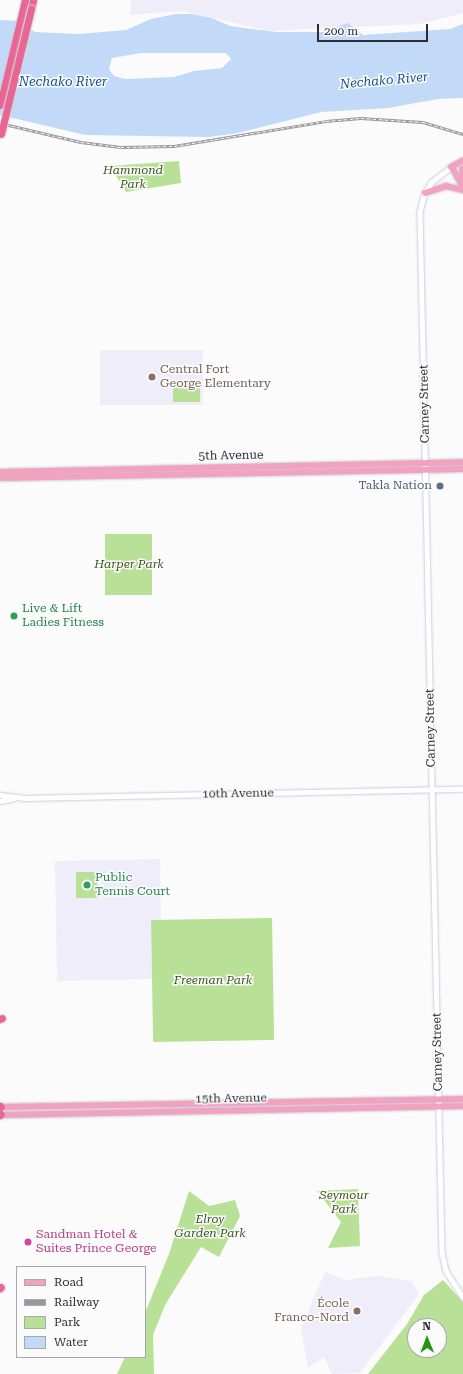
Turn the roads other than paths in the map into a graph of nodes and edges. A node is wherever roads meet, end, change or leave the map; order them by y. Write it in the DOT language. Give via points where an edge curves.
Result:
graph roads {
  1 [pos="25,0"];
  2 [pos="33,0"];
  3 [pos="27,8"];
  4 [pos="0,105"];
  5 [pos="0,136"];
  6 [pos="463,161"];
  7 [pos="452,167"];
  8 [pos="463,169"];
  9 [pos="463,180"];
  10 [pos="463,186"];
  11 [pos="463,190"];
  12 [pos="424,193"];
  13 [pos="463,462"];
  14 [pos="426,463"];
  15 [pos="463,469"];
  16 [pos="426,470"];
  17 [pos="0,472"];
  18 [pos="0,478"];
  19 [pos="463,789"];
  20 [pos="432,790"];
  21 [pos="0,795"];
  22 [pos="14,798"];
  23 [pos="0,801"];
  24 [pos="439,1099"];
  25 [pos="463,1099"];
  26 [pos="0,1106"];
  27 [pos="439,1106"];
  28 [pos="463,1106"];
  29 [pos="0,1115"];
  30 [pos="463,1297"];
  1 -- 3 [label="highway"];
  2 -- 3 [label="highway"];
  3 -- 4 [label="highway"];
  3 -- 5 [label="highway, bridge"];
  6 -- 7 [label="main road"];
  7 -- 10 [label="main road"];
  7 -- 12 [label="street, Carney Street" via="432,182"];
  8 -- 9 [label="main road"];
  11 -- 12 [label="main road" via="446,186"];
  12 -- 14 [label="street, Carney Street" via="420,212"];
  13 -- 14 [label="main road, 5th Avenue"];
  14 -- 16 [label="street, Carney Street"];
  14 -- 17 [label="main road, 5th Avenue"];
  15 -- 16 [label="main road, 5th Avenue"];
  16 -- 18 [label="main road, 5th Avenue"];
  16 -- 20 [label="street, Carney Street"];
  19 -- 20 [label="street, 10th Avenue"];
  20 -- 22 [label="street, 10th Avenue"];
  20 -- 24 [label="street, Carney Street"];
  21 -- 22 [label="street, 10th Avenue"];
  22 -- 23 [label="street, 10th Avenue"];
  24 -- 25 [label="main road, 15th Avenue"];
  24 -- 26 [label="main road, 15th Avenue"];
  24 -- 27 [label="street, Carney Street"];
  27 -- 28 [label="main road, 15th Avenue"];
  27 -- 29 [label="main road, 15th Avenue"];
  27 -- 30 [label="street, Carney Street" via="442,1253 446,1270"];
}
